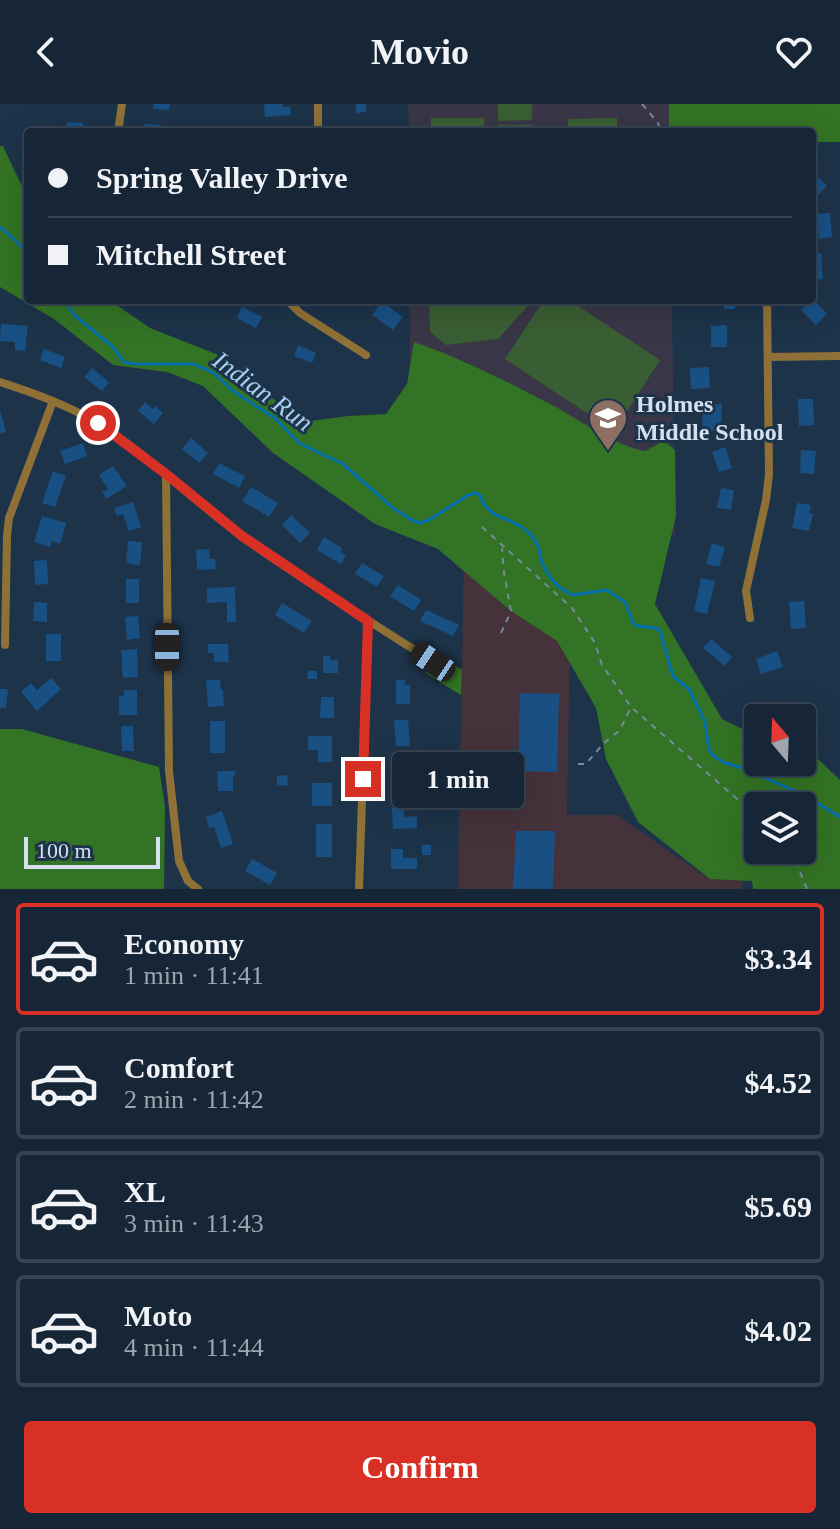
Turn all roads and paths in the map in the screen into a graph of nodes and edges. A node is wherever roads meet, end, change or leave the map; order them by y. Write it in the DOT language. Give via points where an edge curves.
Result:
graph roads {
  1 [pos="122,104"];
  2 [pos="318,104"];
  3 [pos="642,104"];
  4 [pos="119,128"];
  5 [pos="318,128"];
  6 [pos="660,128"];
  7 [pos="291,304"];
  8 [pos="767,304"];
  9 [pos="366,355"];
  10 [pos="840,356"];
  11 [pos="768,357"];
  12 [pos="0,382"];
  13 [pos="53,401"];
  14 [pos="166,474"];
  15 [pos="482,527"];
  16 [pos="502,546"];
  17 [pos="750,618"];
  18 [pos="368,621"];
  19 [pos="501,633"];
  20 [pos="5,645"];
  21 [pos="433,662"];
  22 [pos="631,707"];
  23 [pos="578,764"];
  24 [pos="744,805"];
  25 [pos="797,864"];
  26 [pos="198,889"];
  27 [pos="359,889"];
  28 [pos="807,889"];
  1 -- 4 [label="street"];
  2 -- 5 [label="street"];
  3 -- 6 [label="path"];
  7 -- 9 [label="street"];
  8 -- 11 [label="street"];
  10 -- 11 [label="street"];
  11 -- 17 [label="street" via="769,474 746,591"];
  12 -- 13 [label="street"];
  13 -- 14 [label="street" via="98,423"];
  13 -- 20 [label="street" via="9,518"];
  14 -- 18 [label="street" via="242,536"];
  14 -- 26 [label="street" via="169,771 179,861"];
  15 -- 16 [label="path"];
  16 -- 19 [label="path" via="511,611"];
  16 -- 22 [label="path" via="572,608"];
  18 -- 21 [label="street"];
  18 -- 27 [label="street"];
  22 -- 23 [label="path" via="620,730 586,764"];
  22 -- 24 [label="path"];
  25 -- 28 [label="path"];
}
